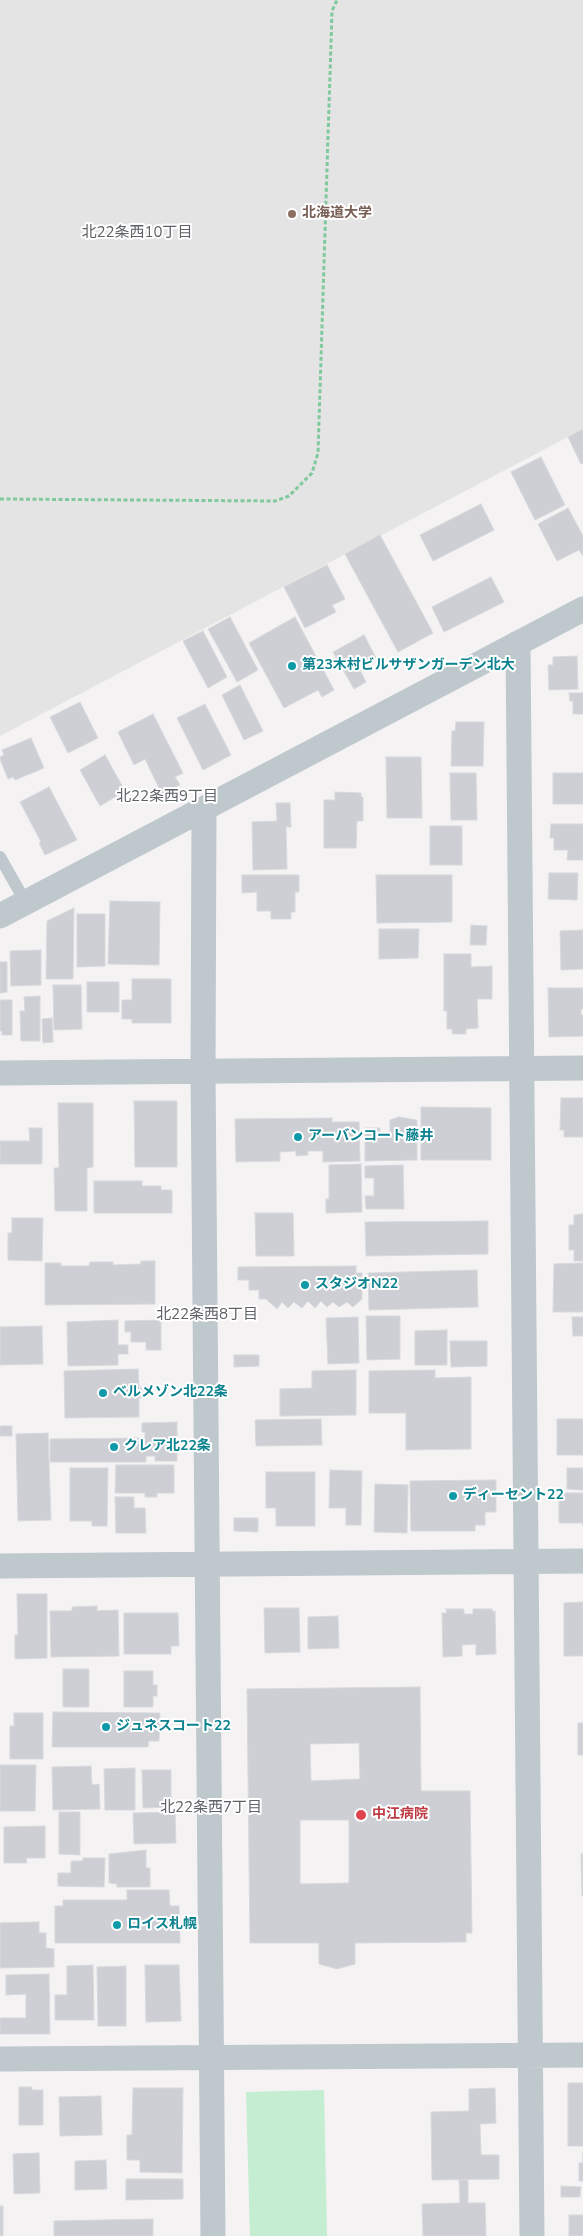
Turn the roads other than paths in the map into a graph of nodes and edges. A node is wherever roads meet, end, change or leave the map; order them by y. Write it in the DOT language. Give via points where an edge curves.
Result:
graph roads {
  1 [pos="583,609"];
  2 [pos="518,643"];
  3 [pos="204,810"];
  4 [pos="0,857"];
  5 [pos="26,903"];
  6 [pos="0,916"];
  7 [pos="521,1068"];
  8 [pos="583,1068"];
  9 [pos="203,1071"];
  10 [pos="0,1073"];
  11 [pos="583,1560"];
  12 [pos="526,1561"];
  13 [pos="207,1564"];
  14 [pos="0,1566"];
  15 [pos="583,2054"];
  16 [pos="531,2055"];
  17 [pos="212,2057"];
  18 [pos="0,2059"];
  19 [pos="213,2236"];
  20 [pos="532,2236"];
  1 -- 2 [label="street"];
  2 -- 3 [label="street"];
  2 -- 7 [label="street"];
  3 -- 5 [label="street"];
  3 -- 9 [label="street"];
  4 -- 5 [label="lane"];
  5 -- 6 [label="street"];
  7 -- 8 [label="street"];
  7 -- 9 [label="street"];
  7 -- 12 [label="street"];
  9 -- 10 [label="street"];
  9 -- 13 [label="street"];
  11 -- 12 [label="street"];
  12 -- 13 [label="street"];
  12 -- 16 [label="street"];
  13 -- 14 [label="street"];
  13 -- 17 [label="street"];
  15 -- 16 [label="street"];
  16 -- 17 [label="street"];
  16 -- 20 [label="street"];
  17 -- 18 [label="street"];
  17 -- 19 [label="street"];
}
